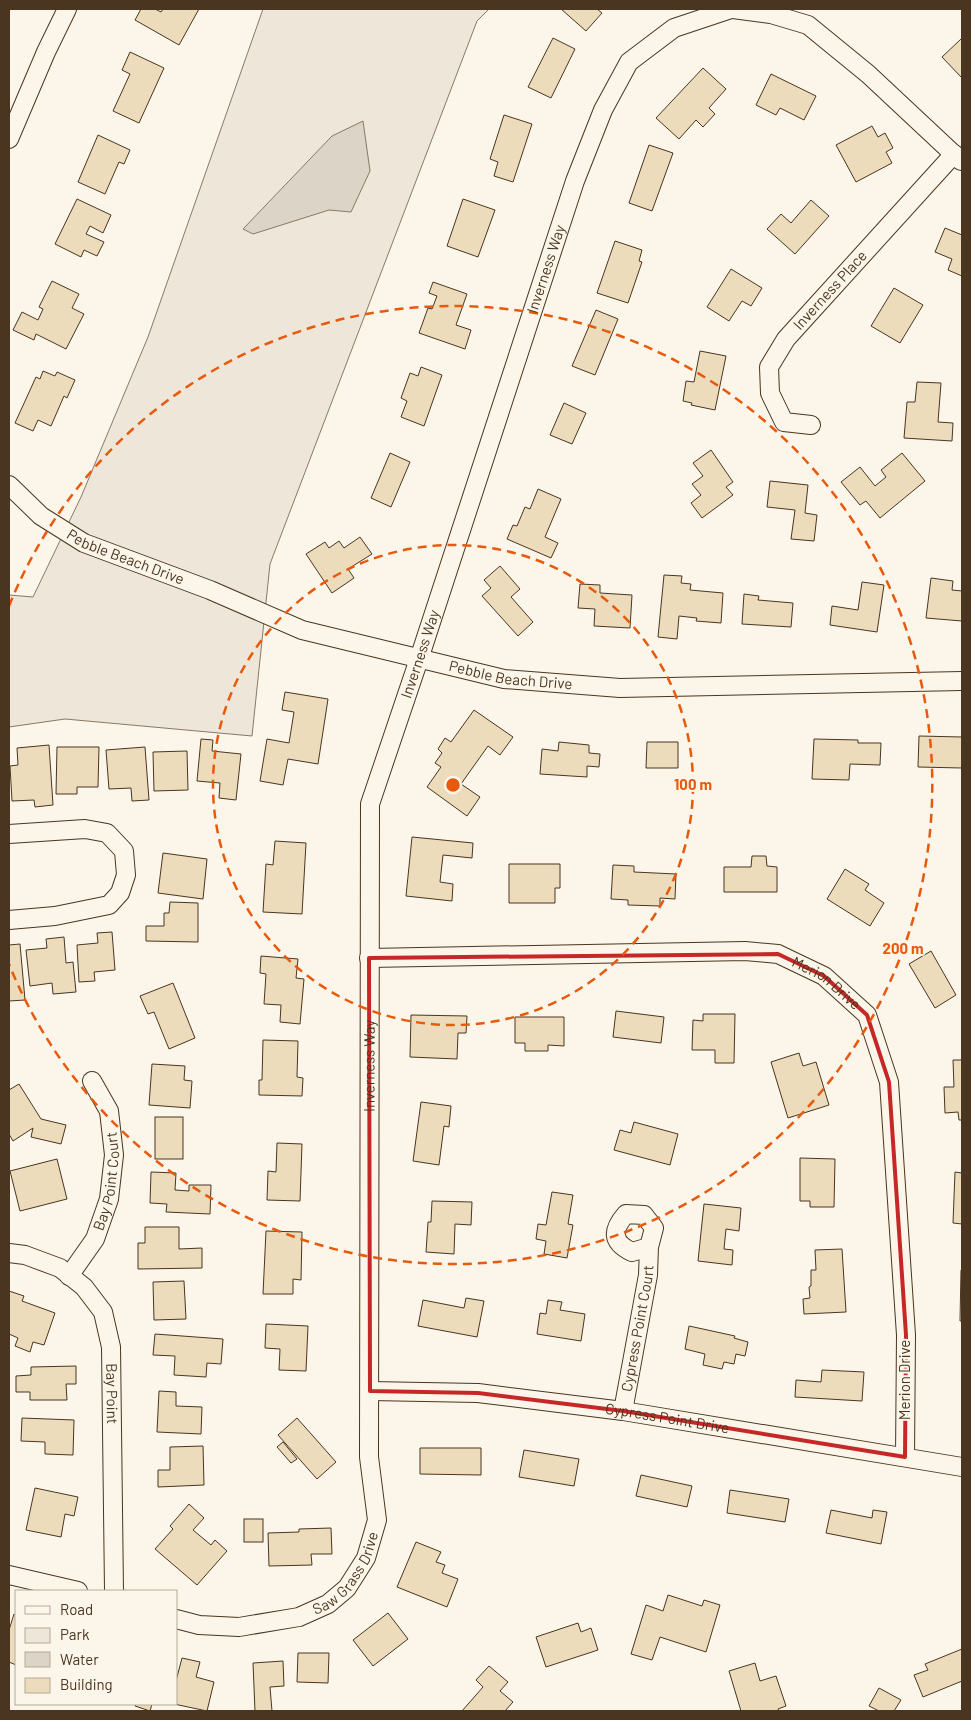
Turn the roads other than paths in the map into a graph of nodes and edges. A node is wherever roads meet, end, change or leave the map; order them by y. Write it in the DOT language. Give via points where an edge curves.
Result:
graph roads {
  1 [pos="67,9"];
  2 [pos="732,9"];
  3 [pos="9,139"];
  4 [pos="958,158"];
  5 [pos="811,425"];
  6 [pos="9,485"];
  7 [pos="419,659"];
  8 [pos="962,681"];
  9 [pos="9,834"];
  10 [pos="9,920"];
  11 [pos="369,958"];
  12 [pos="92,1081"];
  13 [pos="649,1247"];
  14 [pos="9,1253"];
  15 [pos="69,1276"];
  16 [pos="370,1391"];
  17 [pos="623,1410"];
  18 [pos="905,1457"];
  19 [pos="962,1466"];
  20 [pos="9,1575"];
  21 [pos="74,1590"];
  22 [pos="114,1590"];
  23 [pos="178,1620"];
  1 -- 3 [label="street"];
  2 -- 4 [label="street, Inverness Way" via="771,14 808,25 868,74"];
  2 -- 7 [label="street, Inverness Way" via="674,28 629,62 603,110 575,181"];
  4 -- 5 [label="street, Inverness Place" via="786,339 769,367 770,393 784,422"];
  6 -- 7 [label="street, Pebble Beach Drive" via="41,516 84,543 210,590 302,630"];
  7 -- 8 [label="street, Pebble Beach Drive" via="504,679 620,688"];
  7 -- 11 [label="street, Inverness Way" via="370,804"];
  9 -- 10 [label="street" via="86,829 107,833 124,851 126,875 120,893 109,905 55,916"];
  11 -- 16 [label="street, Inverness Way"];
  11 -- 18 [label="street, Merion Drive" via="745,951 778,954 824,976 867,1015 889,1082 906,1335"];
  12 -- 15 [label="street, Bay Point Court" via="109,1111 114,1155 109,1199 95,1239"];
  13 -- 17 [label="street, Cypress Point Court" via="648,1274"];
  14 -- 15 [label="street, Bay Point" via="25,1255 60,1268"];
  15 -- 22 [label="street, Bay Point" via="84,1287 103,1312 111,1348"];
  16 -- 17 [label="street, Cypress Point Drive" via="478,1393"];
  16 -- 23 [label="street, Saw Grass Drive" via="369,1457 377,1520 366,1558 347,1588 328,1604 299,1617 239,1627 199,1625"];
  17 -- 18 [label="street, Cypress Point Drive"];
  18 -- 19 [label="street, Cypress Point Drive"];
  20 -- 21 [label="street"];
}
